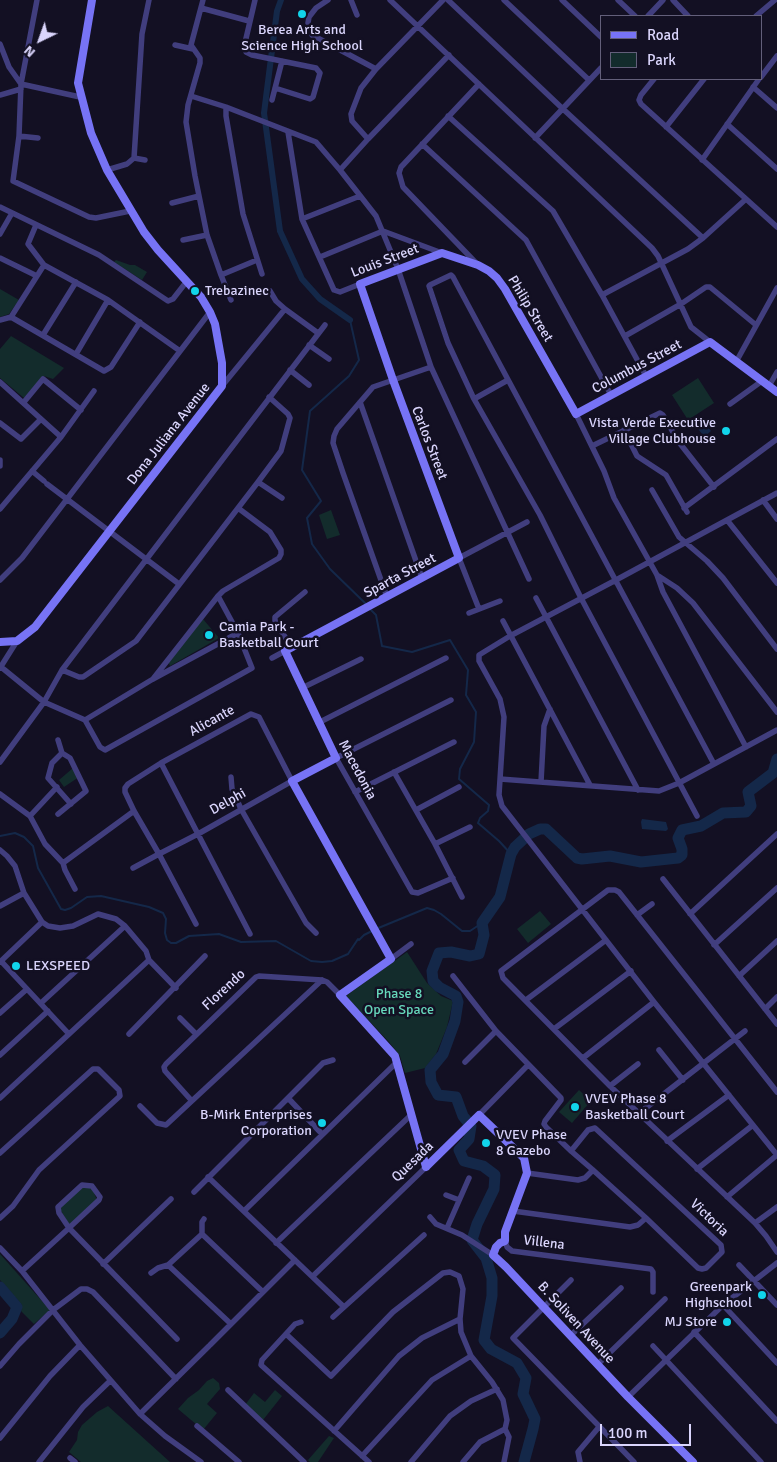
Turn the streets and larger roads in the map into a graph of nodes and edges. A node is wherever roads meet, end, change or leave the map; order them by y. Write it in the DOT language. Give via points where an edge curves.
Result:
graph roads {
  1 [pos="37,0"];
  2 [pos="92,0"];
  3 [pos="149,0"];
  4 [pos="203,0"];
  5 [pos="255,0"];
  6 [pos="328,0"];
  7 [pos="351,0"];
  8 [pos="390,0"];
  9 [pos="443,0"];
  10 [pos="448,0"];
  11 [pos="504,0"];
  12 [pos="562,0"];
  13 [pos="618,0"];
  14 [pos="663,0"];
  15 [pos="673,0"];
  16 [pos="775,0"];
  17 [pos="200,8"];
  18 [pos="357,15"];
  19 [pos="634,15"];
  20 [pos="649,15"];
  21 [pos="687,15"];
  22 [pos="757,15"];
  23 [pos="249,21"];
  24 [pos="419,26"];
  25 [pos="600,36"];
  26 [pos="0,44"];
  27 [pos="175,45"];
  28 [pos="193,49"];
  29 [pos="449,55"];
  30 [pos="777,56"];
  31 [pos="278,60"];
  32 [pos="376,69"];
  33 [pos="600,69"];
  34 [pos="762,75"];
  35 [pos="589,80"];
  36 [pos="653,80"];
  37 [pos="703,80"];
  38 [pos="758,80"];
  39 [pos="479,84"];
  40 [pos="21,86"];
  41 [pos="753,86"];
  42 [pos="275,88"];
  43 [pos="0,95"];
  44 [pos="191,96"];
  45 [pos="80,98"];
  46 [pos="272,100"];
  47 [pos="226,107"];
  48 [pos="777,108"];
  49 [pos="563,109"];
  50 [pos="448,116"];
  51 [pos="726,124"];
  52 [pos="666,127"];
  53 [pos="288,132"];
  54 [pos="19,136"];
  55 [pos="38,138"];
  56 [pos="535,138"];
  57 [pos="368,139"];
  58 [pos="422,144"];
  59 [pos="134,158"];
  60 [pos="145,160"];
  61 [pos="702,160"];
  62 [pos="777,169"];
  63 [pos="107,170"];
  64 [pos="340,170"];
  65 [pos="199,196"];
  66 [pos="360,196"];
  67 [pos="746,199"];
  68 [pos="172,203"];
  69 [pos="0,207"];
  70 [pos="130,211"];
  71 [pos="12,213"];
  72 [pos="302,219"];
  73 [pos="36,225"];
  74 [pos="777,227"];
  75 [pos="383,231"];
  76 [pos="0,234"];
  77 [pos="207,235"];
  78 [pos="703,238"];
  79 [pos="183,240"];
  80 [pos="442,253"];
  81 [pos="320,257"];
  82 [pos="0,258"];
  83 [pos="257,260"];
  84 [pos="661,263"];
  85 [pos="478,264"];
  86 [pos="44,265"];
  87 [pos="398,269"];
  88 [pos="262,274"];
  89 [pos="220,275"];
  90 [pos="37,276"];
  91 [pos="187,281"];
  92 [pos="76,282"];
  93 [pos="360,284"];
  94 [pos="777,288"];
  95 [pos="270,291"];
  96 [pos="602,295"];
  97 [pos="108,300"];
  98 [pos="231,300"];
  99 [pos="681,304"];
  100 [pos="285,309"];
  101 [pos="210,312"];
  102 [pos="11,316"];
  103 [pos="0,320"];
  104 [pos="140,322"];
  105 [pos="325,325"];
  106 [pos="756,325"];
  107 [pos="318,334"];
  108 [pos="43,335"];
  109 [pos="625,336"];
  110 [pos="710,342"];
  111 [pos="309,344"];
  112 [pos="180,351"];
  113 [pos="76,354"];
  114 [pos="329,359"];
  115 [pos="736,362"];
  116 [pos="431,367"];
  117 [pos="290,370"];
  118 [pos="777,372"];
  119 [pos="646,376"];
  120 [pos="393,380"];
  121 [pos="508,380"];
  122 [pos="762,381"];
  123 [pos="0,382"];
  124 [pos="309,385"];
  125 [pos="222,386"];
  126 [pos="769,386"];
  127 [pos="94,391"];
  128 [pos="777,392"];
  129 [pos="611,395"];
  130 [pos="269,397"];
  131 [pos="474,399"];
  132 [pos="24,402"];
  133 [pos="360,402"];
  134 [pos="730,404"];
  135 [pos="81,410"];
  136 [pos="576,414"];
  137 [pos="41,419"];
  138 [pos="0,422"];
  139 [pos="624,430"];
  140 [pos="61,437"];
  141 [pos="777,439"];
  142 [pos="592,446"];
  143 [pos="0,460"];
  144 [pos="0,466"];
  145 [pos="32,471"];
  146 [pos="258,482"];
  147 [pos="714,487"];
  148 [pos="652,490"];
  149 [pos="777,492"];
  150 [pos="282,498"];
  151 [pos="66,499"];
  152 [pos="763,500"];
  153 [pos="238,508"];
  154 [pos="0,509"];
  155 [pos="777,519"];
  156 [pos="727,520"];
  157 [pos="527,522"];
  158 [pos="109,531"];
  159 [pos="506,533"];
  160 [pos="685,543"];
  161 [pos="460,558"];
  162 [pos="146,559"];
  163 [pos="649,562"];
  164 [pos="657,575"];
  165 [pos="422,578"];
  166 [pos="529,579"];
  167 [pos="0,580"];
  168 [pos="616,580"];
  169 [pos="777,583"];
  170 [pos="179,584"];
  171 [pos="306,592"];
  172 [pos="218,596"];
  173 [pos="387,597"];
  174 [pos="536,598"];
  175 [pos="581,598"];
  176 [pos="500,601"];
  177 [pos="479,609"];
  178 [pos="468,613"];
  179 [pos="546,616"];
  180 [pos="503,621"];
  181 [pos="238,633"];
  182 [pos="510,636"];
  183 [pos="18,641"];
  184 [pos="0,642"];
  185 [pos="289,649"];
  186 [pos="777,649"];
  187 [pos="272,658"];
  188 [pos="446,658"];
  189 [pos="361,659"];
  190 [pos="0,667"];
  191 [pos="62,670"];
  192 [pos="153,679"];
  193 [pos="302,688"];
  194 [pos="451,700"];
  195 [pos="44,702"];
  196 [pos="550,710"];
  197 [pos="777,712"];
  198 [pos="85,720"];
  199 [pos="318,723"];
  200 [pos="777,730"];
  201 [pos="58,740"];
  202 [pos="454,742"];
  203 [pos="746,747"];
  204 [pos="62,752"];
  205 [pos="336,758"];
  206 [pos="0,762"];
  207 [pos="161,763"];
  208 [pos="714,764"];
  209 [pos="394,772"];
  210 [pos="231,777"];
  211 [pos="500,779"];
  212 [pos="292,781"];
  213 [pos="540,782"];
  214 [pos="679,783"];
  215 [pos="590,785"];
  216 [pos="57,787"];
  217 [pos="459,787"];
  218 [pos="638,790"];
  219 [pos="355,792"];
  220 [pos="0,794"];
  221 [pos="71,804"];
  222 [pos="241,809"];
  223 [pos="416,810"];
  224 [pos="134,811"];
  225 [pos="58,814"];
  226 [pos="30,816"];
  227 [pos="698,816"];
  228 [pos="470,827"];
  229 [pos="198,834"];
  230 [pos="777,834"];
  231 [pos="435,844"];
  232 [pos="0,851"];
  233 [pos="159,854"];
  234 [pos="63,863"];
  235 [pos="133,868"];
  236 [pos="453,878"];
  237 [pos="663,880"];
  238 [pos="777,888"];
  239 [pos="75,889"];
  240 [pos="24,893"];
  241 [pos="462,897"];
  242 [pos="652,904"];
  243 [pos="0,906"];
  244 [pos="581,909"];
  245 [pos="690,914"];
  246 [pos="637,915"];
  247 [pos="42,922"];
  248 [pos="196,924"];
  249 [pos="125,926"];
  250 [pos="250,934"];
  251 [pos="316,934"];
  252 [pos="606,940"];
  253 [pos="777,941"];
  254 [pos="412,944"];
  255 [pos="714,945"];
  256 [pos="205,956"];
  257 [pos="391,959"];
  258 [pos="149,960"];
  259 [pos="1,962"];
  260 [pos="631,971"];
  261 [pos="452,976"];
  262 [pos="739,976"];
  263 [pos="322,980"];
  264 [pos="176,988"];
  265 [pos="27,989"];
  266 [pos="340,995"];
  267 [pos="777,997"];
  268 [pos="526,1000"];
  269 [pos="654,1002"];
  270 [pos="41,1003"];
  271 [pos="765,1009"];
  272 [pos="48,1011"];
  273 [pos="0,1013"];
  274 [pos="180,1018"];
  275 [pos="777,1024"];
  276 [pos="554,1028"];
  277 [pos="496,1031"];
  278 [pos="745,1031"];
  279 [pos="68,1033"];
  280 [pos="129,1034"];
  281 [pos="196,1034"];
  282 [pos="735,1039"];
  283 [pos="659,1050"];
  284 [pos="0,1055"];
  285 [pos="583,1058"];
  286 [pos="333,1060"];
  287 [pos="397,1062"];
  288 [pos="466,1062"];
  289 [pos="704,1063"];
  290 [pos="638,1064"];
  291 [pos="528,1065"];
  292 [pos="682,1080"];
  293 [pos="610,1086"];
  294 [pos="777,1092"];
  295 [pos="729,1095"];
  296 [pos="0,1098"];
  297 [pos="288,1098"];
  298 [pos="192,1100"];
  299 [pos="140,1106"];
  300 [pos="412,1114"];
  301 [pos="638,1114"];
  302 [pos="476,1117"];
  303 [pos="753,1125"];
  304 [pos="322,1134"];
  305 [pos="667,1141"];
  306 [pos="571,1150"];
  307 [pos="0,1154"];
  308 [pos="777,1155"];
  309 [pos="426,1167"];
  310 [pos="697,1169"];
  311 [pos="593,1170"];
  312 [pos="527,1173"];
  313 [pos="208,1178"];
  314 [pos="469,1178"];
  315 [pos="194,1192"];
  316 [pos="446,1195"];
  317 [pos="726,1197"];
  318 [pos="171,1199"];
  319 [pos="459,1200"];
  320 [pos="777,1207"];
  321 [pos="244,1211"];
  322 [pos="513,1211"];
  323 [pos="430,1217"];
  324 [pos="0,1218"];
  325 [pos="646,1218"];
  326 [pos="204,1219"];
  327 [pos="755,1223"];
  328 [pos="69,1228"];
  329 [pos="447,1228"];
  330 [pos="202,1234"];
  331 [pos="424,1235"];
  332 [pos="505,1241"];
  333 [pos="276,1243"];
  334 [pos="0,1248"];
  335 [pos="777,1252"];
  336 [pos="493,1255"];
  337 [pos="294,1260"];
  338 [pos="777,1263"];
  339 [pos="103,1264"];
  340 [pos="168,1265"];
  341 [pos="739,1265"];
  342 [pos="22,1271"];
  343 [pos="151,1273"];
  344 [pos="313,1276"];
  345 [pos="571,1280"];
  346 [pos="753,1281"];
  347 [pos="620,1288"];
  348 [pos="263,1292"];
  349 [pos="653,1292"];
  350 [pos="665,1299"];
  351 [pos="723,1305"];
  352 [pos="777,1305"];
  353 [pos="344,1307"];
  354 [pos="543,1308"];
  355 [pos="53,1310"];
  356 [pos="332,1317"];
  357 [pos="460,1319"];
  358 [pos="301,1322"];
  359 [pos="230,1324"];
  360 [pos="694,1332"];
  361 [pos="286,1334"];
  362 [pos="570,1336"];
  363 [pos="177,1339"];
  364 [pos="80,1345"];
  365 [pos="653,1346"];
  366 [pos="471,1356"];
  367 [pos="666,1360"];
  368 [pos="777,1363"];
  369 [pos="597,1365"];
  370 [pos="0,1366"];
  371 [pos="176,1379"];
  372 [pos="110,1381"];
  373 [pos="497,1389"];
  374 [pos="228,1390"];
  375 [pos="628,1397"];
  376 [pos="140,1414"];
  377 [pos="777,1421"];
  378 [pos="197,1426"];
  379 [pos="599,1427"];
  380 [pos="505,1429"];
  381 [pos="334,1431"];
  382 [pos="0,1438"];
  383 [pos="362,1456"];
  384 [pos="196,1461"];
  385 [pos="39,1462"];
  386 [pos="239,1462"];
  387 [pos="304,1462"];
  388 [pos="369,1462"];
  389 [pos="410,1462"];
  390 [pos="463,1462"];
  391 [pos="504,1462"];
  392 [pos="580,1462"];
  393 [pos="634,1462"];
  394 [pos="693,1462"];
  395 [pos="761,1462"];
  1 -- 40 [label="street"];
  2 -- 45 [label="street, Dona Juliana Avenue" via="78,72"];
  3 -- 59 [label="street" via="142,34"];
  4 -- 17 [label="street"];
  5 -- 23 [label="street"];
  6 -- 32 [label="street" via="309,17 312,34"];
  7 -- 18 [label="street"];
  8 -- 24 [label="street"];
  9 -- 24 [label="street"];
  10 -- 49 [label="street"];
  11 -- 35 [label="street"];
  12 -- 25 [label="street"];
  13 -- 19 [label="street"];
  14 -- 20 [label="street"];
  15 -- 21 [label="street"];
  16 -- 22 [label="street"];
  17 -- 23 [label="street"];
  17 -- 28 [label="street" via="191,45"];
  23 -- 31 [label="street" via="244,50"];
  24 -- 29 [label="street"];
  24 -- 32 [label="street"];
  26 -- 40 [label="street"];
  27 -- 28 [label="street"];
  28 -- 44 [label="street" via="200,63"];
  29 -- 39 [label="street"];
  29 -- 57 [label="street"];
  30 -- 34 [label="street"];
  31 -- 42 [label="street"];
  31 -- 42 [label="street" via="316,68 320,73 310,99"];
  32 -- 57 [label="street" via="361,88 351,114 352,120"];
  33 -- 35 [label="street"];
  35 -- 49 [label="street"];
  36 -- 52 [label="street" via="639,100"];
  37 -- 52 [label="street"];
  38 -- 41 [label="street"];
  39 -- 50 [label="street"];
  39 -- 56 [label="street"];
  40 -- 43 [label="street"];
  40 -- 45 [label="street"];
  40 -- 54 [label="street"];
  41 -- 48 [label="street"];
  41 -- 51 [label="street"];
  42 -- 46 [label="street"];
  44 -- 47 [label="street"];
  44 -- 65 [label="street" via="186,122"];
  45 -- 63 [label="street, Dona Juliana Avenue" via="97,151"];
  47 -- 53 [label="street"];
  47 -- 83 [label="street" via="242,214"];
  49 -- 56 [label="street"];
  49 -- 78 [label="street"];
  50 -- 58 [label="street"];
  50 -- 96 [label="street" via="553,210"];
  51 -- 61 [label="street"];
  51 -- 62 [label="street"];
  52 -- 61 [label="street"];
  53 -- 64 [label="street" via="316,142"];
  53 -- 72 [label="street"];
  54 -- 55 [label="street"];
  54 -- 70 [label="street" via="13,181 89,217"];
  56 -- 84 [label="street" via="652,248"];
  57 -- 64 [label="street"];
  58 -- 85 [label="street" via="402,167 400,183"];
  58 -- 129 [label="street" via="526,240"];
  59 -- 60 [label="street"];
  59 -- 63 [label="street" via="128,164"];
  61 -- 67 [label="street"];
  63 -- 70 [label="street, Dona Juliana Avenue"];
  64 -- 66 [label="street"];
  65 -- 68 [label="street"];
  65 -- 77 [label="street"];
  66 -- 72 [label="street"];
  66 -- 75 [label="street"];
  67 -- 74 [label="street"];
  67 -- 78 [label="street"];
  69 -- 71 [label="street"];
  70 -- 91 [label="street, Dona Juliana Avenue" via="158,250"];
  71 -- 73 [label="street"];
  71 -- 76 [label="street"];
  72 -- 81 [label="street"];
  73 -- 86 [label="street" via="28,244"];
  73 -- 91 [label="street" via="99,255 168,301"];
  75 -- 80 [label="street, Philip Street"];
  75 -- 81 [label="street"];
  75 -- 87 [label="street"];
  77 -- 79 [label="street"];
  77 -- 89 [label="street"];
  78 -- 84 [label="street"];
  80 -- 85 [label="street, Philip Street"];
  80 -- 87 [label="street, Louis Street"];
  81 -- 93 [label="street, Louis Street" via="334,290"];
  82 -- 90 [label="street"];
  83 -- 88 [label="street"];
  83 -- 89 [label="street"];
  84 -- 96 [label="street"];
  84 -- 99 [label="street"];
  85 -- 136 [label="street, Philip Street" via="497,278 505,289"];
  86 -- 90 [label="street"];
  86 -- 92 [label="street"];
  87 -- 93 [label="street, Louis Street"];
  87 -- 116 [label="street"];
  89 -- 98 [label="street"];
  90 -- 102 [label="street"];
  91 -- 101 [label="street, Dona Juliana Avenue"];
  92 -- 97 [label="street"];
  92 -- 108 [label="street"];
  93 -- 120 [label="street, Carlos Street"];
  94 -- 106 [label="street"];
  95 -- 100 [label="street"];
  96 -- 109 [label="street"];
  97 -- 104 [label="street"];
  97 -- 113 [label="street"];
  99 -- 106 [label="street" via="710,287"];
  99 -- 109 [label="street"];
  99 -- 110 [label="street" via="691,327"];
  100 -- 107 [label="street"];
  100 -- 125 [label="street"];
  101 -- 112 [label="street"];
  101 -- 125 [label="street, Dona Juliana Avenue" via="222,363"];
  102 -- 103 [label="street"];
  102 -- 108 [label="street"];
  104 -- 112 [label="street"];
  104 -- 113 [label="street" via="107,370 102,371"];
  105 -- 107 [label="street"];
  106 -- 115 [label="street"];
  107 -- 111 [label="street"];
  108 -- 113 [label="street"];
  109 -- 119 [label="street"];
  110 -- 115 [label="street"];
  110 -- 119 [label="street, Columbus Street"];
  111 -- 114 [label="street"];
  111 -- 117 [label="street"];
  112 -- 151 [label="street"];
  115 -- 122 [label="street"];
  116 -- 120 [label="street"];
  116 -- 159 [label="street"];
  117 -- 124 [label="street"];
  117 -- 130 [label="street"];
  118 -- 126 [label="street"];
  119 -- 129 [label="street, Columbus Street"];
  120 -- 133 [label="street" via="373,387"];
  120 -- 161 [label="street, Carlos Street"];
  121 -- 131 [label="street"];
  121 -- 131 [label="street" via="453,277 451,275 429,286 448,344"];
  121 -- 168 [label="street"];
  122 -- 126 [label="street"];
  122 -- 134 [label="street"];
  123 -- 132 [label="street"];
  125 -- 158 [label="street, Dona Juliana Avenue"];
  126 -- 128 [label="street"];
  127 -- 135 [label="street"];
  129 -- 136 [label="street, Columbus Street"];
  130 -- 146 [label="street" via="290,418 281,451"];
  130 -- 162 [label="street"];
  131 -- 175 [label="street" via="540,515"];
  132 -- 135 [label="street" via="43,379"];
  132 -- 137 [label="street"];
  133 -- 165 [label="street"];
  133 -- 173 [label="street" via="337,429 334,443"];
  135 -- 140 [label="street"];
  136 -- 142 [label="street, Philip Street"];
  137 -- 138 [label="street" via="21,440"];
  137 -- 140 [label="street"];
  139 -- 142 [label="street"];
  139 -- 147 [label="street" via="660,413"];
  139 -- 147 [label="street" via="637,456 666,475 685,510"];
  140 -- 145 [label="street"];
  141 -- 147 [label="street"];
  142 -- 163 [label="street, Philip Street" via="614,498"];
  143 -- 144 [label="street"];
  145 -- 151 [label="street"];
  145 -- 154 [label="street"];
  146 -- 150 [label="street"];
  146 -- 153 [label="street"];
  148 -- 160 [label="street"];
  149 -- 152 [label="street"];
  151 -- 158 [label="street"];
  151 -- 167 [label="street" via="22,558"];
  152 -- 155 [label="street"];
  152 -- 156 [label="street"];
  153 -- 170 [label="street"];
  153 -- 172 [label="street" via="270,532 281,554"];
  156 -- 160 [label="street"];
  156 -- 169 [label="street"];
  157 -- 159 [label="street, Sparta Street"];
  158 -- 162 [label="street"];
  158 -- 183 [label="street, Dona Juliana Avenue" via="35,626"];
  159 -- 161 [label="street, Sparta Street"];
  159 -- 166 [label="street"];
  160 -- 163 [label="street"];
  160 -- 186 [label="street" via="723,578"];
  161 -- 165 [label="street, Sparta Street"];
  161 -- 177 [label="street, Carlos Street"];
  162 -- 170 [label="street"];
  162 -- 191 [label="street"];
  163 -- 164 [label="street, Philip Street"];
  163 -- 168 [label="street"];
  164 -- 197 [label="street" via="693,603"];
  164 -- 203 [label="street, Philip Street"];
  165 -- 173 [label="street, Sparta Street"];
  168 -- 175 [label="street"];
  168 -- 208 [label="street"];
  170 -- 191 [label="street" via="136,641 84,677"];
  171 -- 185 [label="street, Macedonia" via="275,617"];
  172 -- 181 [label="street"];
  172 -- 192 [label="street"];
  173 -- 185 [label="street, Sparta Street"];
  174 -- 179 [label="street"];
  175 -- 179 [label="street"];
  175 -- 214 [label="street"];
  176 -- 177 [label="street"];
  177 -- 178 [label="street"];
  179 -- 182 [label="street"];
  179 -- 218 [label="street"];
  180 -- 182 [label="street"];
  181 -- 192 [label="street"];
  181 -- 198 [label="street" via="252,668 105,750"];
  182 -- 196 [label="street"];
  182 -- 211 [label="street" via="479,655 479,661 500,699 504,717"];
  183 -- 184 [label="street"];
  183 -- 190 [label="street, Dona Juliana Avenue"];
  185 -- 187 [label="street"];
  185 -- 193 [label="street, Macedonia"];
  188 -- 199 [label="street"];
  189 -- 193 [label="street"];
  190 -- 195 [label="street"];
  191 -- 195 [label="street"];
  192 -- 198 [label="street"];
  193 -- 199 [label="street, Macedonia"];
  194 -- 205 [label="street"];
  195 -- 198 [label="street"];
  195 -- 206 [label="street"];
  196 -- 213 [label="street" via="544,726"];
  196 -- 215 [label="street"];
  199 -- 205 [label="street, Macedonia"];
  200 -- 203 [label="street"];
  201 -- 204 [label="street"];
  202 -- 209 [label="street"];
  203 -- 208 [label="street"];
  204 -- 216 [label="street" via="52,762 48,778"];
  204 -- 221 [label="street" via="70,758 86,791"];
  205 -- 212 [label="street, Delphi"];
  205 -- 219 [label="street, Macedonia"];
  207 -- 212 [label="street, Alicante" via="254,714 261,720"];
  207 -- 224 [label="street, Alicante" via="125,788"];
  207 -- 229 [label="street"];
  208 -- 214 [label="street"];
  209 -- 219 [label="street"];
  209 -- 223 [label="street"];
  210 -- 222 [label="street" via="232,789"];
  211 -- 213 [label="street"];
  211 -- 244 [label="street" via="500,801"];
  212 -- 222 [label="street, Delphi"];
  212 -- 257 [label="street, Alicante"];
  213 -- 215 [label="street"];
  214 -- 218 [label="street" via="659,791"];
  214 -- 227 [label="street"];
  215 -- 218 [label="street"];
  216 -- 221 [label="street"];
  216 -- 226 [label="street"];
  217 -- 223 [label="street"];
  219 -- 236 [label="street, Macedonia" via="412,892 418,893"];
  220 -- 226 [label="street"];
  221 -- 225 [label="street"];
  222 -- 229 [label="street, Delphi"];
  222 -- 251 [label="street"];
  223 -- 231 [label="street"];
  224 -- 233 [label="street, Alicante"];
  224 -- 234 [label="street"];
  226 -- 234 [label="street" via="45,844"];
  228 -- 231 [label="street"];
  229 -- 233 [label="street, Delphi"];
  229 -- 250 [label="street"];
  230 -- 245 [label="street"];
  231 -- 236 [label="street"];
  232 -- 240 [label="street" via="15,866"];
  233 -- 235 [label="street, Delphi"];
  233 -- 248 [label="street, Alicante"];
  234 -- 239 [label="street"];
  236 -- 241 [label="street"];
  237 -- 245 [label="street"];
  238 -- 255 [label="street"];
  240 -- 243 [label="street"];
  240 -- 247 [label="street"];
  242 -- 246 [label="street"];
  244 -- 246 [label="street" via="608,890 615,890"];
  244 -- 252 [label="street"];
  244 -- 268 [label="street" via="502,970 503,978"];
  245 -- 255 [label="street"];
  246 -- 282 [label="street"];
  247 -- 249 [label="street" via="60,928 73,926 98,914 116,919"];
  247 -- 259 [label="street"];
  249 -- 258 [label="street"];
  249 -- 270 [label="street"];
  252 -- 260 [label="street"];
  252 -- 268 [label="street"];
  253 -- 262 [label="street"];
  254 -- 257 [label="street"];
  255 -- 262 [label="street"];
  256 -- 264 [label="street"];
  257 -- 266 [label="street"];
  258 -- 264 [label="street"];
  258 -- 279 [label="street"];
  259 -- 265 [label="street"];
  260 -- 269 [label="street"];
  260 -- 276 [label="street"];
  261 -- 277 [label="street, Victoria"];
  262 -- 271 [label="street"];
  263 -- 266 [label="street"];
  263 -- 281 [label="street, Florendo" via="259,976"];
  263 -- 298 [label="street"];
  264 -- 280 [label="street"];
  265 -- 270 [label="street"];
  265 -- 273 [label="street"];
  266 -- 287 [label="street" via="391,1050"];
  267 -- 271 [label="street"];
  268 -- 276 [label="street"];
  269 -- 285 [label="street"];
  269 -- 289 [label="street"];
  270 -- 272 [label="street"];
  271 -- 275 [label="street"];
  272 -- 279 [label="street"];
  272 -- 284 [label="street"];
  274 -- 281 [label="street"];
  276 -- 285 [label="street"];
  277 -- 288 [label="street"];
  277 -- 291 [label="street, Victoria"];
  278 -- 282 [label="street"];
  279 -- 296 [label="street"];
  281 -- 298 [label="street, Florendo" via="164,1068"];
  282 -- 289 [label="street"];
  282 -- 294 [label="street"];
  283 -- 292 [label="street"];
  285 -- 293 [label="street"];
  286 -- 297 [label="street" via="324,1063"];
  287 -- 300 [label="street"];
  287 -- 304 [label="street"];
  289 -- 292 [label="street"];
  289 -- 295 [label="street"];
  290 -- 293 [label="street"];
  291 -- 302 [label="street, Quesada"];
  291 -- 306 [label="street, Victoria" via="561,1098 544,1124"];
  292 -- 301 [label="street"];
  293 -- 301 [label="street"];
  295 -- 303 [label="street"];
  295 -- 305 [label="street"];
  297 -- 304 [label="street"];
  297 -- 313 [label="street"];
  298 -- 299 [label="street" via="166,1125 157,1123"];
  300 -- 309 [label="street"];
  300 -- 333 [label="street"];
  301 -- 305 [label="street"];
  302 -- 309 [label="street, Quesada"];
  302 -- 312 [label="street" via="524,1158"];
  303 -- 308 [label="street"];
  303 -- 310 [label="street"];
  304 -- 321 [label="street"];
  305 -- 310 [label="street"];
  306 -- 311 [label="street, Victoria"];
  306 -- 325 [label="street, Victoria" via="588,1130 595,1128 721,1245 722,1252 706,1268 698,1268"];
  307 -- 324 [label="street" via="93,1069 98,1069 120,1093 39,1170 13,1206"];
  308 -- 317 [label="street"];
  309 -- 344 [label="street, Quesada"];
  310 -- 317 [label="street"];
  311 -- 312 [label="street" via="578,1180"];
  311 -- 325 [label="street, Victoria"];
  312 -- 322 [label="street, Villena"];
  313 -- 315 [label="street"];
  313 -- 321 [label="street"];
  314 -- 319 [label="street"];
  316 -- 319 [label="street"];
  317 -- 327 [label="street"];
  318 -- 339 [label="street"];
  319 -- 329 [label="street"];
  320 -- 327 [label="street"];
  321 -- 333 [label="street"];
  322 -- 325 [label="street" via="630,1227"];
  322 -- 332 [label="street, Villena"];
  323 -- 329 [label="street, B. Soliven Avenue" via="436,1224"];
  326 -- 330 [label="street"];
  327 -- 335 [label="street"];
  328 -- 328 [label="street" via="58,1207 82,1185 92,1186 99,1200"];
  328 -- 339 [label="street"];
  328 -- 342 [label="street"];
  329 -- 336 [label="street, B. Soliven Avenue"];
  330 -- 340 [label="street"];
  330 -- 348 [label="street"];
  331 -- 353 [label="street"];
  332 -- 336 [label="street" via="496,1247"];
  332 -- 349 [label="street, Villena" via="512,1251 651,1269"];
  333 -- 337 [label="street"];
  334 -- 342 [label="street"];
  336 -- 354 [label="street, B. Soliven Avenue"];
  337 -- 344 [label="street"];
  337 -- 348 [label="street"];
  338 -- 346 [label="street"];
  339 -- 363 [label="street"];
  340 -- 343 [label="street"];
  340 -- 359 [label="street"];
  341 -- 346 [label="street"];
  342 -- 355 [label="street"];
  344 -- 353 [label="street"];
  345 -- 354 [label="street"];
  346 -- 351 [label="street"];
  346 -- 352 [label="street"];
  347 -- 362 [label="street"];
  348 -- 359 [label="street"];
  350 -- 369 [label="street"];
  351 -- 360 [label="street"];
  351 -- 368 [label="street"];
  353 -- 356 [label="street"];
  354 -- 362 [label="street, B. Soliven Avenue"];
  354 -- 379 [label="street" via="513,1338"];
  355 -- 364 [label="street"];
  355 -- 370 [label="street"];
  355 -- 371 [label="street" via="81,1289 93,1292"];
  357 -- 361 [label="street" via="463,1289 459,1276 450,1272 443,1273 393,1312 331,1376"];
  357 -- 366 [label="street" via="461,1332"];
  357 -- 381 [label="street" via="422,1338 399,1356"];
  358 -- 361 [label="street"];
  359 -- 371 [label="street"];
  360 -- 367 [label="street"];
  360 -- 377 [label="street"];
  361 -- 381 [label="street" via="261,1365"];
  362 -- 369 [label="street, B. Soliven Avenue"];
  364 -- 372 [label="street"];
  364 -- 382 [label="street" via="50,1376"];
  365 -- 367 [label="street"];
  366 -- 373 [label="street"];
  366 -- 383 [label="street" via="432,1380"];
  367 -- 375 [label="street"];
  367 -- 395 [label="street"];
  369 -- 375 [label="street, B. Soliven Avenue"];
  371 -- 376 [label="street"];
  372 -- 376 [label="street"];
  372 -- 385 [label="street" via="82,1407"];
  373 -- 380 [label="street" via="506,1414"];
  373 -- 389 [label="street" via="471,1401 450,1416"];
  374 -- 387 [label="street"];
  375 -- 394 [label="street, B. Soliven Avenue"];
  376 -- 384 [label="street"];
  378 -- 386 [label="street"];
  379 -- 392 [label="street" via="578,1452"];
  379 -- 393 [label="street"];
  380 -- 390 [label="street" via="480,1442"];
  380 -- 391 [label="street" via="509,1437"];
  381 -- 383 [label="street"];
  383 -- 388 [label="street"];
}
